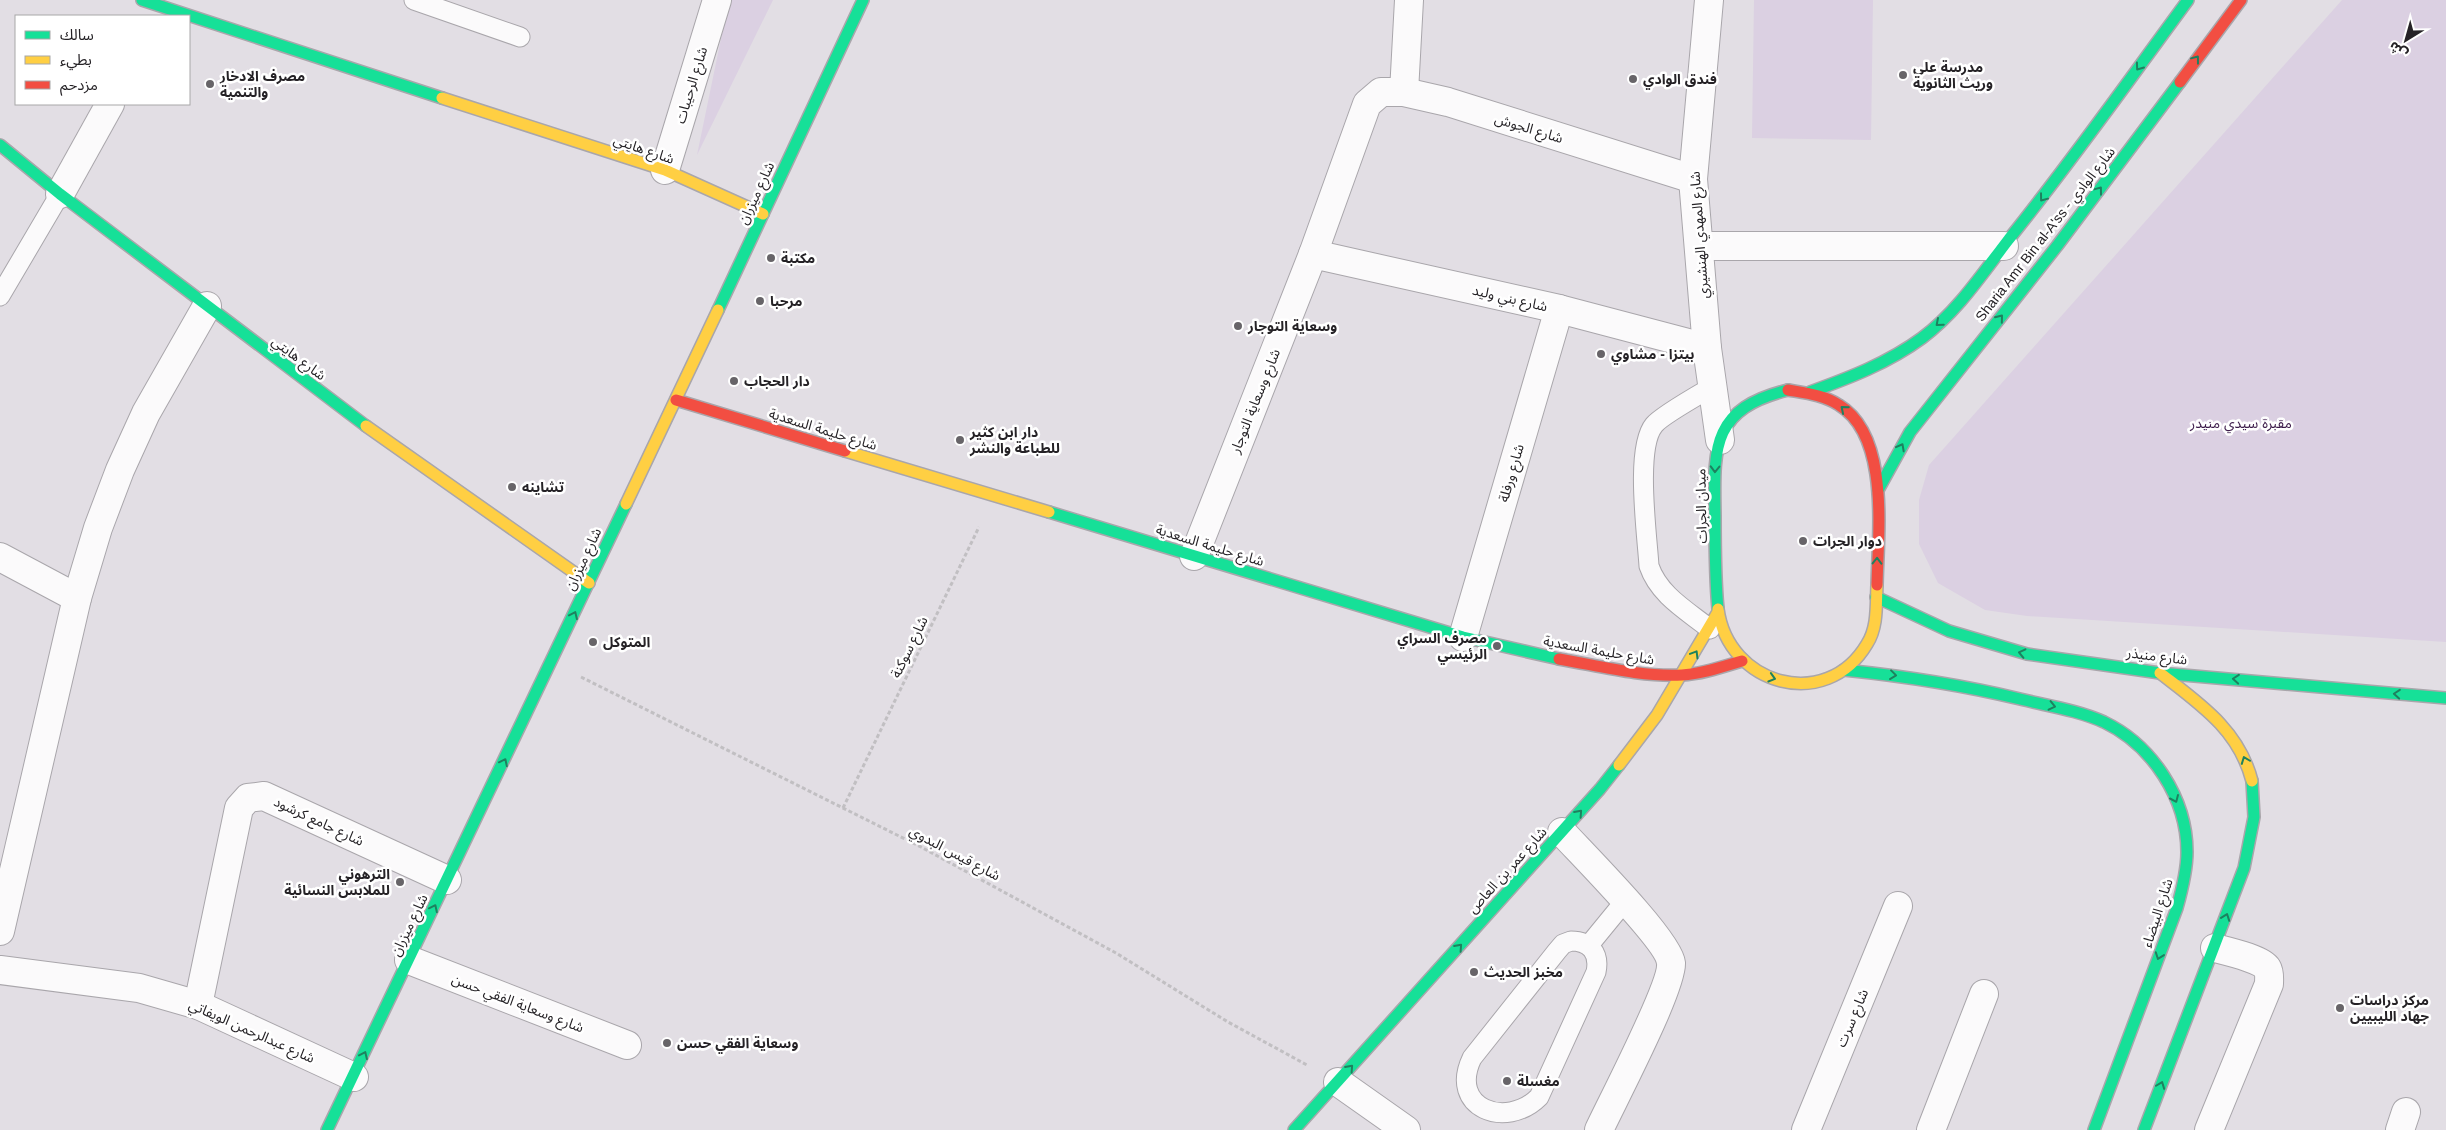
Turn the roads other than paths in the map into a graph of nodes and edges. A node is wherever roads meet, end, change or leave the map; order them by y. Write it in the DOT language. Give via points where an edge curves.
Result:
graph roads {
  1 [pos="414,0"];
  2 [pos="717,0"];
  3 [pos="863,0"];
  4 [pos="1409,0"];
  5 [pos="1709,0"];
  6 [pos="2188,0"];
  7 [pos="2241,0"];
  8 [pos="157,6"];
  9 [pos="185,15"];
  10 [pos="190,17"];
  11 [pos="520,37"];
  12 [pos="1404,92"];
  13 [pos="1367,104"];
  14 [pos="109,105"];
  15 [pos="0,145"];
  16 [pos="665,170"];
  17 [pos="1693,179"];
  18 [pos="60,194"];
  19 [pos="763,214"];
  20 [pos="1699,246"];
  21 [pos="2004,246"];
  22 [pos="1313,254"];
  23 [pos="0,296"];
  24 [pos="207,306"];
  25 [pos="1559,309"];
  26 [pos="1707,348"];
  27 [pos="1712,387"];
  28 [pos="1810,392"];
  29 [pos="676,400"];
  30 [pos="1720,440"];
  31 [pos="1878,490"];
  32 [pos="1194,556"];
  33 [pos="0,557"];
  34 [pos="589,583"];
  35 [pos="1876,597"];
  36 [pos="77,598"];
  37 [pos="1714,620"];
  38 [pos="1463,637"];
  39 [pos="1742,660"];
  40 [pos="1844,670"];
  41 [pos="2160,673"];
  42 [pos="1682,675"];
  43 [pos="2446,698"];
  44 [pos="1562,832"];
  45 [pos="447,880"];
  46 [pos="1625,901"];
  47 [pos="1898,906"];
  48 [pos="0,931"];
  49 [pos="1589,945"];
  50 [pos="2215,948"];
  51 [pos="409,960"];
  52 [pos="0,970"];
  53 [pos="1984,994"];
  54 [pos="198,1005"];
  55 [pos="627,1045"];
  56 [pos="354,1077"];
  57 [pos="1338,1082"];
  58 [pos="327,1130"];
  59 [pos="1294,1130"];
  60 [pos="1406,1130"];
  61 [pos="1599,1130"];
  62 [pos="1806,1130"];
  63 [pos="1931,1130"];
  64 [pos="2094,1130"];
  65 [pos="2144,1130"];
  66 [pos="2209,1130"];
  1 -- 11 [label="lane"];
  2 -- 16 [label="street, شارع الرحيبات"];
  3 -- 19 [label="street, شارع ميزران"];
  4 -- 12 [label="street"];
  5 -- 17 [label="street, شارع المهدي الهنشيري"];
  6 -- 21 [label="street, Sharia Amr Bin al-A'ss - شارع الوادي, one-way"];
  31 -- 7 [label="street, Sharia Amr Bin al-A'ss - شارع الوادي, one-way" via="1910,432 2057,246"];
  8 -- 9 [label="street, شارع هايتي"];
  10 -- 16 [label="street, شارع هايتي"];
  12 -- 13 [label="street, شارع الجوش" via="1382,92"];
  12 -- 17 [label="street, شارع الجوش" via="1448,102"];
  13 -- 22 [label="street, شارع وسعاية التوجار"];
  14 -- 18 [label="street"];
  15 -- 18 [label="street, شارع هايتي"];
  16 -- 19 [label="street, شارع هايتي"];
  17 -- 20 [label="street, شارع المهدي الهنشيري"];
  18 -- 23 [label="lane"];
  18 -- 24 [label="street, شارع هايتي"];
  19 -- 29 [label="street, شارع ميزران"];
  20 -- 21 [label="street"];
  20 -- 26 [label="street, شارع المهدي الهنشيري"];
  21 -- 28 [label="street, Sharia Amr Bin al-A'ss - شارع الوادي, one-way" via="1944,320 1922,338 1888,359"];
  22 -- 25 [label="street, شارع بني وليد"];
  22 -- 32 [label="street, شارع وسعاية التوجار"];
  24 -- 34 [label="street, شارع هايتي" via="395,448"];
  24 -- 36 [label="street" via="146,414 120,470"];
  25 -- 26 [label="street, شارع بني وليد"];
  25 -- 38 [label="street, شارع ورفلة"];
  26 -- 27 [label="street, شارع المهدي الهنشيري"];
  27 -- 30 [label="street, شارع المهدي الهنشيري"];
  27 -- 37 [label="lane" via="1654,424 1646,439 1644,460 1649,566 1653,578 1664,594"];
  28 -- 30 [label="street, ميدان الجرات" via="1788,390 1766,395 1747,405 1731,421"];
  31 -- 28 [label="street, ميدان الجرات, one-way" via="1873,452 1856,419 1835,402"];
  29 -- 32 [label="street, شارع حليمة السعدية"];
  29 -- 34 [label="street, شارع ميزران"];
  30 -- 37 [label="street, ميدان الجرات, one-way" via="1714,464"];
  35 -- 31 [label="street, ميدان الجرات, one-way"];
  32 -- 38 [label="street, شارع حليمة السعدية"];
  33 -- 36 [label="street"];
  45 -- 34 [label="street, شارع ميزران, one-way"];
  35 -- 40 [label="street, ميدان الجرات" via="1874,627 1864,651"];
  41 -- 35 [label="street, شارع منيذر, one-way" via="2027,654 1950,631"];
  36 -- 48 [label="street"];
  37 -- 39 [label="street, ميدان الجرات"];
  42 -- 37 [label="street, شارع عمر بن العاص, one-way"];
  38 -- 42 [label="street, شارع حليمة السعدية" via="1606,669 1644,675"];
  39 -- 40 [label="street, ميدان الجرات, one-way" via="1765,677 1792,684 1819,682"];
  39 -- 42 [label="street, شارع حليمة السعدية"];
  40 -- 64 [label="street, شارع البيضاء, one-way" via="1949,684 2078,712 2106,723 2128,737 2149,753 2163,773 2178,805 2186,839 2186,874 2177,908"];
  43 -- 41 [label="street, شارع منيذر, one-way"];
  50 -- 41 [label="street, one-way" via="2251,846 2255,799 2243,755 2232,735"];
  44 -- 42 [label="street, شارع عمر بن العاص, one-way" via="1630,753"];
  44 -- 46 [label="street"];
  57 -- 44 [label="street, شارع عمر بن العاص, one-way"];
  51 -- 45 [label="street, شارع ميزران, one-way"];
  45 -- 54 [label="street, شارع جامع كرشود" via="264,796 248,798 239,808"];
  46 -- 49 [label="lane"];
  46 -- 61 [label="street" via="1653,931 1671,963 1665,990"];
  47 -- 62 [label="street, شارع سرت"];
  49 -- 49 [label="lane" via="1581,941 1563,944 1472,1058 1466,1070 1468,1096 1488,1116 1503,1119 1518,1116 1539,1097 1596,972 1596,952"];
  65 -- 50 [label="street, one-way"];
  50 -- 66 [label="street" via="2262,963 2270,977"];
  51 -- 55 [label="street, شارع وسعاية الفقي حسن"];
  56 -- 51 [label="street, شارع ميزران, one-way"];
  52 -- 54 [label="street, شارع عبدالرحمن الويفاتي" via="140,988"];
  53 -- 63 [label="street"];
  54 -- 56 [label="street, شارع عبدالرحمن الويفاتي"];
  56 -- 58 [label="street, شارع ميزران"];
  57 -- 59 [label="street, شارع عمر بن العاص"];
  57 -- 60 [label="street"];
}
